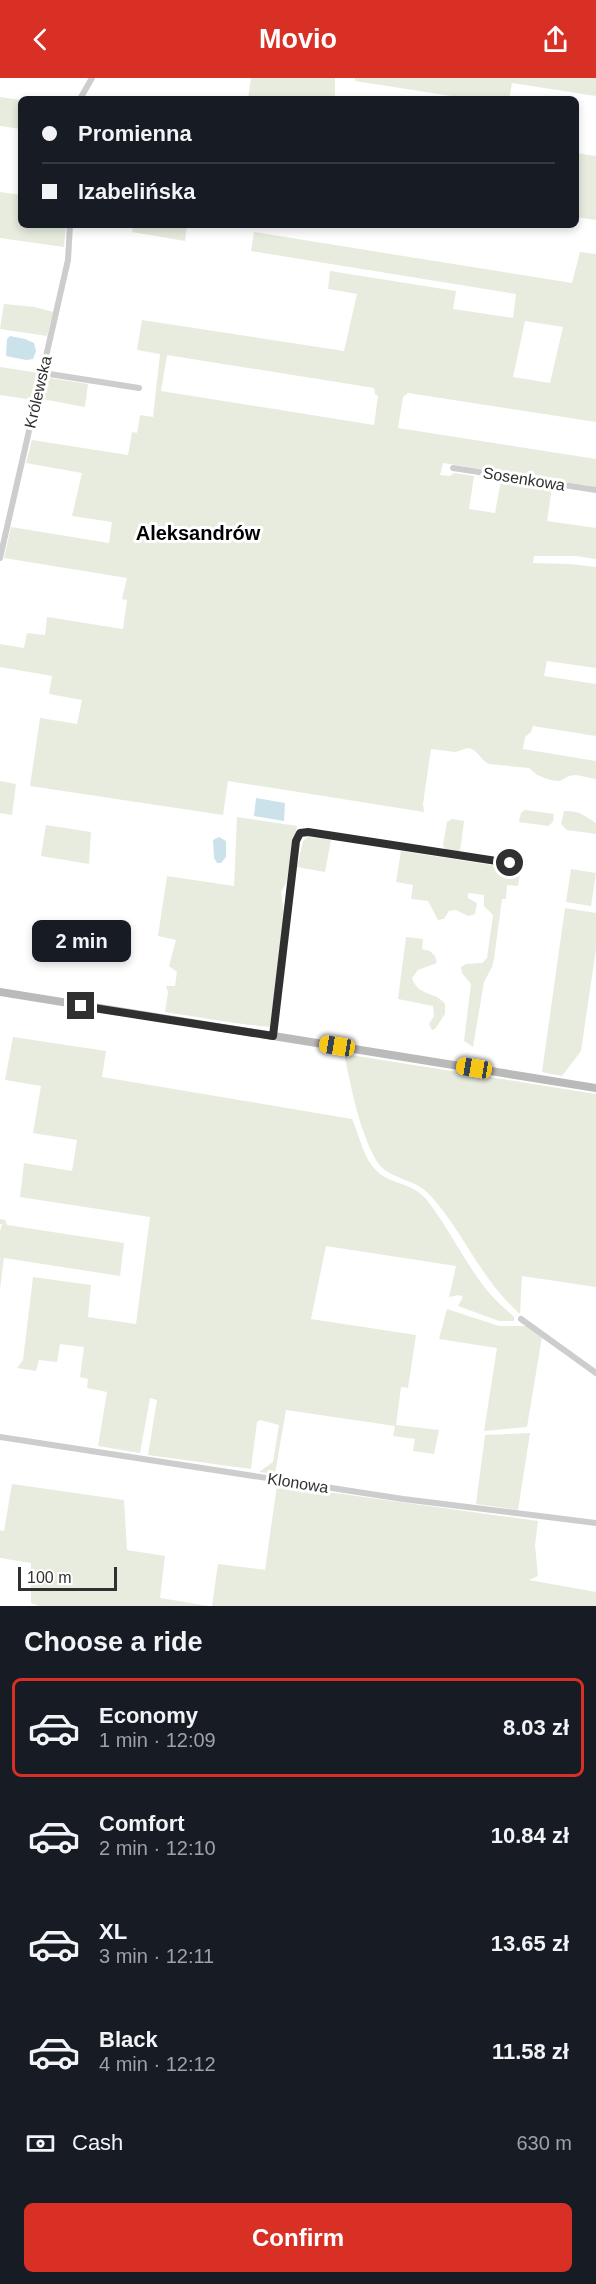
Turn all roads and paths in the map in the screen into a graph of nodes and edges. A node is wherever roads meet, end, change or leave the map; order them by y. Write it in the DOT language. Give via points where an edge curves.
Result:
graph roads {
  1 [pos="92,78"];
  2 [pos="82,96"];
  3 [pos="70,228"];
  4 [pos="43,373"];
  5 [pos="139,388"];
  6 [pos="453,468"];
  7 [pos="596,490"];
  8 [pos="0,558"];
  9 [pos="510,863"];
  10 [pos="0,992"];
  11 [pos="273,1036"];
  12 [pos="596,1088"];
  13 [pos="522,1319"];
  14 [pos="596,1373"];
  15 [pos="0,1437"];
  16 [pos="596,1523"];
  1 -- 2 [label="street"];
  3 -- 4 [label="street, Królewska" via="68,260"];
  4 -- 5 [label="street"];
  4 -- 8 [label="street, Królewska"];
  6 -- 7 [label="street, Sosenkowa"];
  9 -- 11 [label="street" via="300,833"];
  10 -- 11 [label="street"];
  11 -- 12 [label="street"];
  13 -- 14 [label="street"];
  15 -- 16 [label="street, Klonowa" via="380,1495"];
}
